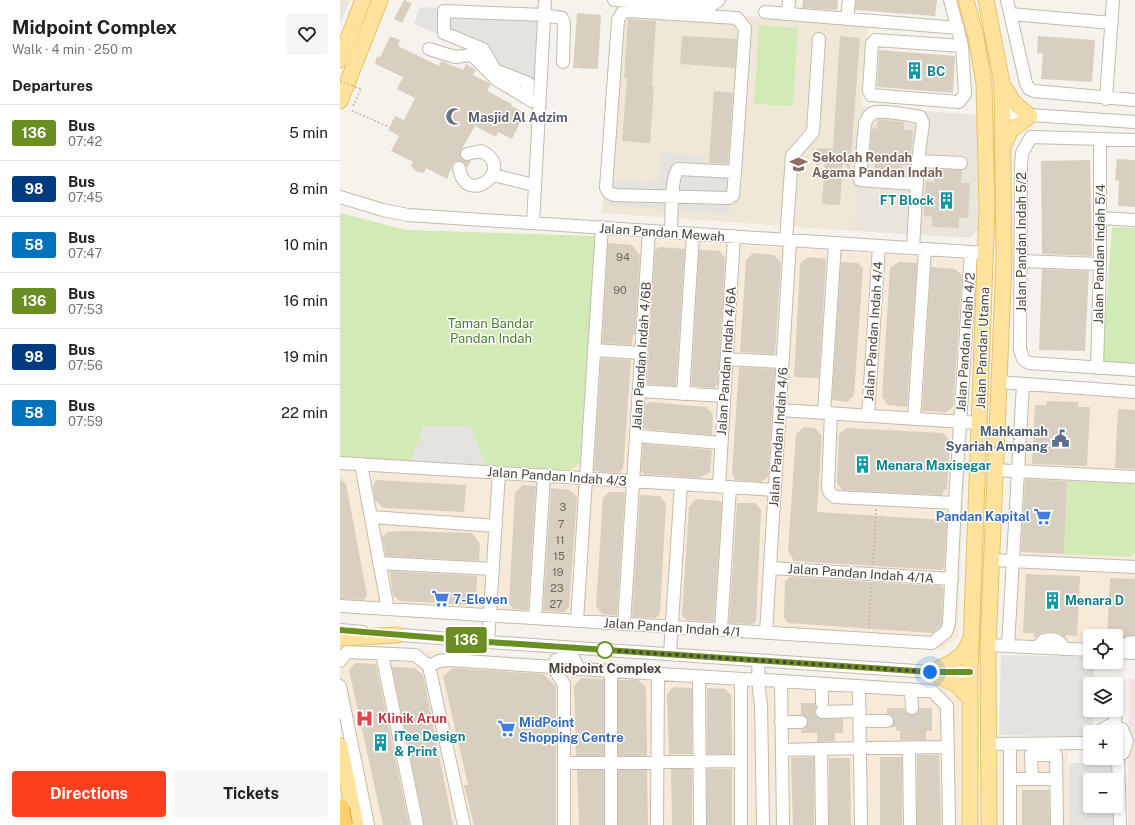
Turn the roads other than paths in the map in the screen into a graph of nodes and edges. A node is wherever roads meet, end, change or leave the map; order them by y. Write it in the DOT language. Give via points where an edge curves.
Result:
graph roads {
  1 [pos="363,0"];
  2 [pos="380,0"];
  3 [pos="545,0"];
  4 [pos="615,0"];
  5 [pos="719,0"];
  6 [pos="789,0"];
  7 [pos="849,0"];
  8 [pos="950,0"];
  9 [pos="966,0"];
  10 [pos="986,0"];
  11 [pos="1007,0"];
  12 [pos="1113,0"];
  13 [pos="651,1"];
  14 [pos="765,12"];
  15 [pos="788,14"];
  16 [pos="1011,14"];
  17 [pos="544,15"];
  18 [pos="847,19"];
  19 [pos="1112,23"];
  20 [pos="958,28"];
  21 [pos="819,39"];
  22 [pos="962,46"];
  23 [pos="430,49"];
  24 [pos="340,60"];
  25 [pos="563,62"];
  26 [pos="984,83"];
  27 [pos="1002,83"];
  28 [pos="527,97"];
  29 [pos="1106,99"];
  30 [pos="1135,100"];
  31 [pos="347,103"];
  32 [pos="538,105"];
  33 [pos="1002,113"];
  34 [pos="1030,116"];
  35 [pos="1135,122"];
  36 [pos="984,128"];
  37 [pos="1100,139"];
  38 [pos="1135,140"];
  39 [pos="1002,151"];
  40 [pos="467,154"];
  41 [pos="918,160"];
  42 [pos="961,163"];
  43 [pos="459,168"];
  44 [pos="735,172"];
  45 [pos="493,175"];
  46 [pos="917,184"];
  47 [pos="534,185"];
  48 [pos="673,196"];
  49 [pos="340,197"];
  50 [pos="1100,218"];
  51 [pos="1135,220"];
  52 [pos="533,223"];
  53 [pos="602,228"];
  54 [pos="649,231"];
  55 [pos="671,232"];
  56 [pos="693,234"];
  57 [pos="734,236"];
  58 [pos="788,240"];
  59 [pos="835,243"];
  60 [pos="879,246"];
  61 [pos="913,248"];
  62 [pos="925,249"];
  63 [pos="970,252"];
  64 [pos="986,253"];
  65 [pos="1021,261"];
  66 [pos="1100,264"];
  67 [pos="594,350"];
  68 [pos="641,353"];
  69 [pos="727,359"];
  70 [pos="783,362"];
  71 [pos="1097,368"];
  72 [pos="1135,370"];
  73 [pos="998,382"];
  74 [pos="1023,384"];
  75 [pos="639,391"];
  76 [pos="1135,392"];
  77 [pos="682,394"];
  78 [pos="724,396"];
  79 [pos="780,410"];
  80 [pos="828,413"];
  81 [pos="868,416"];
  82 [pos="914,418"];
  83 [pos="960,421"];
  84 [pos="979,422"];
  85 [pos="636,436"];
  86 [pos="721,442"];
  87 [pos="340,463"];
  88 [pos="361,464"];
  89 [pos="994,470"];
  90 [pos="1018,471"];
  91 [pos="499,473"];
  92 [pos="544,475"];
  93 [pos="1135,477"];
  94 [pos="586,478"];
  95 [pos="633,481"];
  96 [pos="681,484"];
  97 [pos="724,487"];
  98 [pos="775,490"];
  99 [pos="954,503"];
  100 [pos="371,518"];
  101 [pos="496,526"];
  102 [pos="991,560"];
  103 [pos="1013,562"];
  104 [pos="379,563"];
  105 [pos="1135,567"];
  106 [pos="770,568"];
  107 [pos="493,569"];
  108 [pos="952,579"];
  109 [pos="340,606"];
  110 [pos="388,609"];
  111 [pos="490,615"];
  112 [pos="534,618"];
  113 [pos="577,621"];
  114 [pos="624,624"];
  115 [pos="672,627"];
  116 [pos="340,630"];
  117 [pos="721,630"];
  118 [pos="766,633"];
  119 [pos="397,635"];
  120 [pos="972,635"];
  121 [pos="340,638"];
  122 [pos="988,641"];
  123 [pos="488,642"];
  124 [pos="1135,642"];
  125 [pos="1008,646"];
  126 [pos="1123,648"];
  127 [pos="1083,650"];
  128 [pos="567,652"];
  129 [pos="1123,652"];
  130 [pos="1135,653"];
  131 [pos="382,654"];
  132 [pos="670,654"];
  133 [pos="758,660"];
  134 [pos="340,661"];
  135 [pos="771,661"];
  136 [pos="429,666"];
  137 [pos="554,667"];
  138 [pos="579,669"];
  139 [pos="611,670"];
  140 [pos="930,672"];
  141 [pos="970,672"];
  142 [pos="661,674"];
  143 [pos="699,676"];
  144 [pos="741,679"];
  145 [pos="763,680"];
  146 [pos="781,681"];
  147 [pos="564,684"];
  148 [pos="822,684"];
  149 [pos="340,686"];
  150 [pos="864,686"];
  151 [pos="912,690"];
  152 [pos="988,698"];
  153 [pos="970,699"];
  154 [pos="912,708"];
  155 [pos="860,711"];
  156 [pos="868,721"];
  157 [pos="887,721"];
  158 [pos="782,722"];
  159 [pos="801,722"];
  160 [pos="1123,732"];
  161 [pos="1083,743"];
  162 [pos="988,744"];
  163 [pos="1010,744"];
  164 [pos="340,746"];
  165 [pos="948,747"];
  166 [pos="864,748"];
  167 [pos="910,748"];
  168 [pos="821,749"];
  169 [pos="782,750"];
  170 [pos="1123,753"];
  171 [pos="741,761"];
  172 [pos="700,762"];
  173 [pos="564,763"];
  174 [pos="611,763"];
  175 [pos="661,763"];
  176 [pos="1117,765"];
  177 [pos="1010,779"];
  178 [pos="1032,779"];
  179 [pos="1056,779"];
  180 [pos="345,792"];
  181 [pos="340,808"];
  182 [pos="340,819"];
  183 [pos="343,825"];
  184 [pos="355,825"];
  185 [pos="368,825"];
  186 [pos="417,825"];
  187 [pos="464,825"];
  188 [pos="564,825"];
  189 [pos="611,825"];
  190 [pos="657,825"];
  191 [pos="663,825"];
  192 [pos="700,825"];
  193 [pos="741,825"];
  194 [pos="763,825"];
  195 [pos="783,825"];
  196 [pos="822,825"];
  197 [pos="861,825"];
  198 [pos="870,825"];
  199 [pos="910,825"];
  200 [pos="949,825"];
  201 [pos="970,825"];
  202 [pos="989,825"];
  203 [pos="1010,825"];
  204 [pos="1057,825"];
  205 [pos="1120,825"];
  1 -- 24 [label="main road"];
  2 -- 31 [label="main road"];
  3 -- 17 [label="street"];
  4 -- 13 [label="street"];
  5 -- 13 [label="street" via="711,6"];
  6 -- 15 [label="street"];
  7 -- 18 [label="street"];
  8 -- 20 [label="street"];
  9 -- 26 [label="main road, Jalan Pandan Utama"];
  10 -- 27 [label="main road, Jalan Pandan Utama"];
  11 -- 16 [label="street"];
  12 -- 19 [label="street"];
  14 -- 15 [label="street"];
  15 -- 18 [label="street"];
  16 -- 19 [label="street"];
  16 -- 29 [label="street" via="1029,89"];
  17 -- 25 [label="street" via="562,18"];
  17 -- 28 [label="street" via="444,11 444,33 483,49 495,70 528,83"];
  17 -- 32 [label="street"];
  18 -- 20 [label="street"];
  19 -- 29 [label="street"];
  20 -- 22 [label="street"];
  21 -- 58 [label="street, Jalan Pandan Indah 4/6" via="813,132 792,156"];
  22 -- 22 [label="street" via="965,94 959,102 870,95 872,44 875,40"];
  23 -- 28 [label="street" via="455,56 472,55 497,80"];
  26 -- 33 [label="main road" via="990,99"];
  26 -- 36 [label="main road, Jalan Pandan Utama"];
  27 -- 33 [label="main road, Jalan Pandan Utama"];
  27 -- 34 [label="main road" via="1014,103"];
  28 -- 32 [label="street"];
  29 -- 30 [label="street"];
  32 -- 47 [label="street"];
  33 -- 34 [label="street"];
  33 -- 36 [label="main road"];
  33 -- 39 [label="main road, Jalan Pandan Utama"];
  34 -- 35 [label="street"];
  34 -- 39 [label="main road" via="1010,131"];
  36 -- 64 [label="main road, Jalan Pandan Utama"];
  37 -- 38 [label="street"];
  37 -- 50 [label="street, Jalan Pandan Indah 5/4"];
  37 -- 65 [label="street, Jalan Pandan Indah 5/2" via="1031,137 1022,153"];
  39 -- 73 [label="main road, Jalan Pandan Utama" via="1004,262"];
  40 -- 45 [label="street" via="476,151 486,153 492,160"];
  41 -- 42 [label="street"];
  41 -- 46 [label="street"];
  41 -- 46 [label="street" via="923,123 920,117 875,112 868,117 865,123 860,180"];
  43 -- 45 [label="street" via="462,178 471,185 486,183"];
  44 -- 48 [label="street" via="733,195 729,198"];
  44 -- 48 [label="street" via="678,169 674,174"];
  44 -- 48 [label="street" via="745,28 742,22 737,18 627,11 622,13 618,20 606,188 609,193 615,195"];
  45 -- 47 [label="street"];
  46 -- 61 [label="street"];
  47 -- 52 [label="street"];
  48 -- 55 [label="street"];
  49 -- 52 [label="street, Jalan Pandan Mewah" via="408,215"];
  50 -- 51 [label="street"];
  50 -- 66 [label="street, Jalan Pandan Indah 5/4"];
  52 -- 53 [label="street, Jalan Pandan Mewah"];
  53 -- 54 [label="street, Jalan Pandan Mewah"];
  53 -- 67 [label="street"];
  54 -- 55 [label="street, Jalan Pandan Mewah"];
  54 -- 68 [label="street, Jalan Pandan Indah 4/6B"];
  55 -- 56 [label="street, Jalan Pandan Mewah"];
  56 -- 57 [label="street, Jalan Pandan Mewah"];
  56 -- 77 [label="street"];
  57 -- 58 [label="street, Jalan Pandan Mewah"];
  57 -- 69 [label="street, Jalan Pandan Indah 4/6A"];
  58 -- 59 [label="street, Jalan Pandan Mewah"];
  58 -- 70 [label="street, Jalan Pandan Indah 4/6"];
  59 -- 60 [label="street, Jalan Pandan Mewah"];
  59 -- 80 [label="street"];
  60 -- 61 [label="street, Jalan Pandan Mewah"];
  60 -- 81 [label="street, Jalan Pandan Indah 4/4"];
  61 -- 62 [label="street, Jalan Pandan Mewah"];
  62 -- 63 [label="street, Jalan Pandan Mewah"];
  62 -- 82 [label="street"];
  63 -- 64 [label="street, Jalan Pandan Mewah"];
  63 -- 83 [label="street, Jalan Pandan Indah 4/2"];
  64 -- 84 [label="main road, Jalan Pandan Utama"];
  65 -- 66 [label="street"];
  65 -- 71 [label="street, Jalan Pandan Indah 5/2" via="1020,349 1023,359 1029,363"];
  66 -- 71 [label="street, Jalan Pandan Indah 5/4"];
  67 -- 68 [label="street"];
  67 -- 94 [label="street"];
  68 -- 75 [label="street, Jalan Pandan Indah 4/6B"];
  69 -- 70 [label="street"];
  69 -- 78 [label="street, Jalan Pandan Indah 4/6A"];
  70 -- 79 [label="street, Jalan Pandan Indah 4/6"];
  71 -- 72 [label="street"];
  73 -- 74 [label="street"];
  73 -- 84 [label="main road" via="993,406"];
  73 -- 89 [label="main road, Jalan Pandan Utama"];
  74 -- 76 [label="street"];
  74 -- 90 [label="street"];
  75 -- 77 [label="street"];
  75 -- 85 [label="street, Jalan Pandan Indah 4/6B"];
  77 -- 78 [label="street"];
  78 -- 86 [label="street, Jalan Pandan Indah 4/6A"];
  79 -- 80 [label="street"];
  79 -- 98 [label="street, Jalan Pandan Indah 4/6"];
  80 -- 81 [label="street"];
  80 -- 99 [label="street" via="830,493 835,496"];
  81 -- 82 [label="street"];
  82 -- 83 [label="street"];
  83 -- 84 [label="street"];
  83 -- 99 [label="street, Jalan Pandan Indah 4/2"];
  84 -- 120 [label="main road, Jalan Pandan Utama"];
  85 -- 86 [label="street"];
  85 -- 95 [label="street, Jalan Pandan Indah 4/6B"];
  86 -- 97 [label="street, Jalan Pandan Indah 4/6A"];
  87 -- 88 [label="street, Jalan Pandan Indah 4/3"];
  88 -- 91 [label="street, Jalan Pandan Indah 4/3"];
  88 -- 100 [label="street"];
  89 -- 90 [label="street"];
  89 -- 102 [label="main road, Jalan Pandan Utama"];
  90 -- 93 [label="street"];
  90 -- 103 [label="street"];
  91 -- 92 [label="street, Jalan Pandan Indah 4/3"];
  91 -- 101 [label="street"];
  92 -- 94 [label="street, Jalan Pandan Indah 4/3"];
  92 -- 112 [label="street"];
  94 -- 95 [label="street, Jalan Pandan Indah 4/3"];
  94 -- 113 [label="street"];
  95 -- 96 [label="street, Jalan Pandan Indah 4/3"];
  95 -- 114 [label="street, Jalan Pandan Indah 4/6B"];
  96 -- 97 [label="street, Jalan Pandan Indah 4/3"];
  96 -- 115 [label="street"];
  97 -- 98 [label="street, Jalan Pandan Indah 4/3"];
  97 -- 117 [label="street, Jalan Pandan Indah 4/6A"];
  98 -- 106 [label="street, Jalan Pandan Indah 4/6"];
  99 -- 108 [label="street, Jalan Pandan Indah 4/2"];
  100 -- 101 [label="street"];
  100 -- 104 [label="street"];
  101 -- 107 [label="street"];
  102 -- 103 [label="street"];
  102 -- 122 [label="main road, Jalan Pandan Utama"];
  103 -- 105 [label="street"];
  103 -- 125 [label="street"];
  104 -- 107 [label="street"];
  104 -- 110 [label="street"];
  106 -- 108 [label="street, Jalan Pandan Indah 4/1A"];
  106 -- 118 [label="street, Jalan Pandan Indah 4/6"];
  107 -- 111 [label="street"];
  108 -- 118 [label="street, Jalan Pandan Indah 4/1" via="949,624 946,632 932,643"];
  109 -- 110 [label="street, Jalan Pandan Indah 4/1"];
  110 -- 111 [label="street, Jalan Pandan Indah 4/1"];
  111 -- 112 [label="street, Jalan Pandan Indah 4/1"];
  111 -- 123 [label="street"];
  112 -- 113 [label="street, Jalan Pandan Indah 4/1"];
  113 -- 114 [label="street, Jalan Pandan Indah 4/1"];
  114 -- 115 [label="street, Jalan Pandan Indah 4/1"];
  115 -- 117 [label="street, Jalan Pandan Indah 4/1"];
  115 -- 132 [label="street"];
  116 -- 119 [label="street"];
  117 -- 118 [label="street, Jalan Pandan Indah 4/1"];
  119 -- 121 [label="main road"];
  119 -- 123 [label="street"];
  120 -- 140 [label="main road" via="967,649 961,656 951,664"];
  120 -- 141 [label="main road, Jalan Pandan Utama"];
  122 -- 125 [label="street"];
  122 -- 141 [label="main road" via="983,661"];
  122 -- 152 [label="main road, Jalan Pandan Utama"];
  123 -- 128 [label="street"];
  124 -- 126 [label="street" via="1128,643"];
  125 -- 127 [label="street"];
  128 -- 132 [label="street"];
  128 -- 137 [label="street" via="556,660"];
  128 -- 138 [label="street"];
  129 -- 130 [label="street"];
  131 -- 134 [label="street" via="346,652"];
  131 -- 136 [label="street" via="415,655"];
  131 -- 186 [label="street"];
  132 -- 133 [label="street"];
  133 -- 135 [label="street"];
  133 -- 145 [label="street"];
  135 -- 140 [label="street"];
  135 -- 145 [label="street"];
  136 -- 137 [label="street" via="449,660"];
  136 -- 187 [label="street"];
  137 -- 147 [label="street"];
  138 -- 139 [label="street"];
  138 -- 147 [label="street"];
  139 -- 142 [label="street"];
  139 -- 174 [label="street"];
  140 -- 141 [label="street"];
  140 -- 153 [label="main road" via="957,685"];
  141 -- 152 [label="main road" via="977,671 983,677"];
  141 -- 153 [label="main road, Jalan Pandan Utama"];
  142 -- 143 [label="street"];
  142 -- 175 [label="street"];
  143 -- 144 [label="street"];
  143 -- 172 [label="street"];
  144 -- 145 [label="street"];
  144 -- 171 [label="street"];
  145 -- 146 [label="street"];
  145 -- 194 [label="street"];
  146 -- 148 [label="street"];
  146 -- 158 [label="street"];
  147 -- 173 [label="street"];
  148 -- 150 [label="street"];
  148 -- 155 [label="street" via="822,707"];
  149 -- 185 [label="street"];
  150 -- 151 [label="street"];
  150 -- 155 [label="street"];
  150 -- 156 [label="street"];
  151 -- 154 [label="street"];
  151 -- 165 [label="street" via="932,691 947,706"];
  152 -- 162 [label="main road"];
  153 -- 201 [label="main road, Jalan Pandan Utama"];
  155 -- 166 [label="street"];
  156 -- 157 [label="street"];
  156 -- 166 [label="street"];
  158 -- 159 [label="street"];
  158 -- 169 [label="street"];
  160 -- 170 [label="street" via="1127,741"];
  161 -- 163 [label="street"];
  162 -- 163 [label="street"];
  162 -- 202 [label="main road"];
  163 -- 177 [label="street"];
  164 -- 180 [label="main road"];
  165 -- 167 [label="street"];
  165 -- 200 [label="street"];
  166 -- 167 [label="street"];
  166 -- 168 [label="street"];
  166 -- 197 [label="street"];
  166 -- 198 [label="street"];
  167 -- 199 [label="street"];
  168 -- 169 [label="street"];
  168 -- 196 [label="street"];
  169 -- 195 [label="street"];
  171 -- 172 [label="street"];
  171 -- 193 [label="street"];
  172 -- 175 [label="street"];
  172 -- 192 [label="street"];
  173 -- 174 [label="street"];
  173 -- 188 [label="street"];
  174 -- 175 [label="street"];
  174 -- 189 [label="street"];
  175 -- 190 [label="street"];
  175 -- 191 [label="street"];
  176 -- 205 [label="street"];
  177 -- 178 [label="street"];
  177 -- 203 [label="street"];
  178 -- 179 [label="street"];
  178 -- 179 [label="street" via="1032,755 1056,755"];
  179 -- 204 [label="street"];
  180 -- 184 [label="main road"];
  181 -- 183 [label="highway, bridge"];
  182 -- 184 [label="main road"];
}
